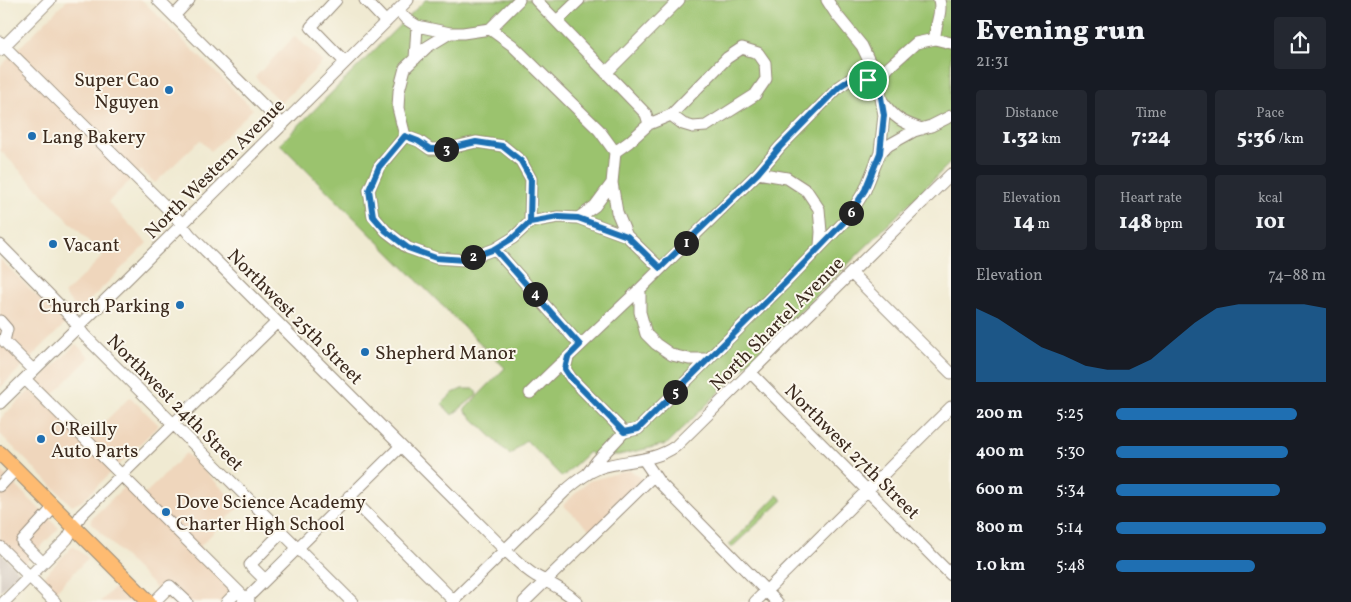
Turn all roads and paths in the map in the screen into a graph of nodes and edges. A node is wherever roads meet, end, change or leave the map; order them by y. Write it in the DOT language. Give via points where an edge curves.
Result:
graph roads {
  1 [pos="50,0"];
  2 [pos="158,0"];
  3 [pos="189,0"];
  4 [pos="336,0"];
  5 [pos="365,0"];
  6 [pos="408,0"];
  7 [pos="519,0"];
  8 [pos="536,0"];
  9 [pos="579,0"];
  10 [pos="679,0"];
  11 [pos="827,0"];
  12 [pos="940,0"];
  13 [pos="398,10"];
  14 [pos="174,16"];
  15 [pos="386,22"];
  16 [pos="557,22"];
  17 [pos="417,26"];
  18 [pos="490,29"];
  19 [pos="450,33"];
  20 [pos="935,39"];
  21 [pos="951,43"];
  22 [pos="1,46"];
  23 [pos="415,58"];
  24 [pos="345,62"];
  25 [pos="606,73"];
  26 [pos="878,80"];
  27 [pos="882,100"];
  28 [pos="670,115"];
  29 [pos="951,116"];
  30 [pos="648,124"];
  31 [pos="282,125"];
  32 [pos="922,129"];
  33 [pos="405,136"];
  34 [pos="615,152"];
  35 [pos="880,153"];
  36 [pos="758,173"];
  37 [pos="951,174"];
  38 [pos="612,184"];
  39 [pos="578,218"];
  40 [pos="530,222"];
  41 [pos="182,225"];
  42 [pos="627,236"];
  43 [pos="0,246"];
  44 [pos="820,246"];
  45 [pos="495,249"];
  46 [pos="660,268"];
  47 [pos="851,273"];
  48 [pos="640,289"];
  49 [pos="0,322"];
  50 [pos="277,322"];
  51 [pos="78,327"];
  52 [pos="580,345"];
  53 [pos="568,357"];
  54 [pos="709,359"];
  55 [pos="751,373"];
  56 [pos="951,373"];
  57 [pos="29,375"];
  58 [pos="530,393"];
  59 [pos="0,403"];
  60 [pos="951,407"];
  61 [pos="174,424"];
  62 [pos="624,432"];
  63 [pos="401,446"];
  64 [pos="0,453"];
  65 [pos="644,460"];
  66 [pos="16,470"];
  67 [pos="587,474"];
  68 [pos="122,475"];
  69 [pos="654,475"];
  70 [pos="0,486"];
  71 [pos="867,490"];
  72 [pos="349,496"];
  73 [pos="54,508"];
  74 [pos="74,527"];
  75 [pos="282,532"];
  76 [pos="0,547"];
  77 [pos="298,548"];
  78 [pos="505,550"];
  79 [pos="43,563"];
  80 [pos="951,575"];
  81 [pos="30,576"];
  82 [pos="265,580"];
  83 [pos="546,580"];
  84 [pos="766,591"];
  85 [pos="244,599"];
  86 [pos="4,602"];
  87 [pos="55,602"];
  88 [pos="149,602"];
  89 [pos="154,602"];
  90 [pos="187,602"];
  91 [pos="227,602"];
  92 [pos="352,602"];
  93 [pos="453,602"];
  94 [pos="524,602"];
  95 [pos="577,602"];
  96 [pos="755,602"];
  97 [pos="777,602"];
  1 -- 22 [label="street"];
  2 -- 14 [label="street"];
  3 -- 14 [label="street"];
  4 -- 24 [label="street" via="310,27"];
  5 -- 15 [label="street"];
  6 -- 13 [label="street, North Western Avenue"];
  7 -- 18 [label="street"];
  8 -- 16 [label="street"];
  9 -- 16 [label="street"];
  10 -- 25 [label="street"];
  11 -- 26 [label="street" via="862,46"];
  12 -- 20 [label="street"];
  13 -- 15 [label="street, North Western Avenue"];
  13 -- 17 [label="street"];
  14 -- 31 [label="street"];
  15 -- 24 [label="street, North Western Avenue"];
  16 -- 25 [label="street"];
  17 -- 19 [label="street"];
  17 -- 23 [label="street"];
  18 -- 19 [label="street"];
  18 -- 34 [label="street" via="512,45 600,130"];
  19 -- 23 [label="street"];
  20 -- 21 [label="street"];
  20 -- 26 [label="street" via="916,43"];
  22 -- 41 [label="street, Northwest 25th Street"];
  23 -- 33 [label="street" via="405,68 399,91 398,108"];
  24 -- 31 [label="street, North Western Avenue"];
  25 -- 30 [label="street" via="646,114"];
  26 -- 27 [label="street"];
  26 -- 36 [label="street" via="852,78 839,87"];
  27 -- 32 [label="street" via="896,118"];
  27 -- 35 [label="street" via="884,115"];
  28 -- 28 [label="street" via="683,124 706,126 755,95 766,79 765,63 758,53 742,48 727,58"];
  28 -- 30 [label="street"];
  29 -- 32 [label="street"];
  30 -- 34 [label="street"];
  31 -- 41 [label="street, North Western Avenue"];
  32 -- 35 [label="street" via="895,141"];
  33 -- 40 [label="street" via="430,149 476,142 502,146 521,161 531,179"];
  33 -- 45 [label="street" via="379,167 369,190 373,216 408,248 436,258 465,260"];
  34 -- 38 [label="street"];
  35 -- 44 [label="street" via="865,190 847,219"];
  36 -- 44 [label="street" via="786,178 807,191 819,209"];
  36 -- 46 [label="street"];
  37 -- 47 [label="street, North Shartel Avenue"];
  38 -- 39 [label="street" via="595,206"];
  38 -- 42 [label="street" via="617,212"];
  39 -- 40 [label="street" via="558,217"];
  39 -- 42 [label="street"];
  40 -- 45 [label="street"];
  41 -- 50 [label="street, Northwest 25th Street"];
  41 -- 51 [label="street, North Western Avenue"];
  42 -- 46 [label="street"];
  43 -- 51 [label="street, Northwest 24th Street" via="71,316"];
  44 -- 54 [label="street"];
  45 -- 52 [label="street"];
  46 -- 48 [label="street"];
  47 -- 55 [label="street, North Shartel Avenue"];
  47 -- 56 [label="street"];
  48 -- 52 [label="street"];
  48 -- 54 [label="street" via="640,312 646,334 672,355"];
  49 -- 57 [label="street" via="7,328 4,342"];
  50 -- 61 [label="street"];
  50 -- 63 [label="street, Northwest 25th Street"];
  51 -- 57 [label="street, North Western Avenue"];
  51 -- 61 [label="street, Northwest 24th Street"];
  52 -- 53 [label="street"];
  53 -- 58 [label="street"];
  53 -- 62 [label="street" via="565,369 571,378"];
  54 -- 62 [label="street" via="638,429"];
  55 -- 65 [label="street, North Shartel Avenue" via="676,446"];
  55 -- 71 [label="street, Northwest 27th Street"];
  57 -- 59 [label="street, North Western Avenue"];
  57 -- 68 [label="street"];
  60 -- 71 [label="street"];
  61 -- 68 [label="street"];
  61 -- 75 [label="street, Northwest 24th Street"];
  62 -- 67 [label="street"];
  63 -- 72 [label="street"];
  63 -- 78 [label="street, Northwest 25th Street"];
  64 -- 66 [label="main road"];
  65 -- 67 [label="street, North Shartel Avenue" via="606,466"];
  65 -- 69 [label="street"];
  66 -- 70 [label="street"];
  66 -- 73 [label="main road"];
  67 -- 78 [label="street, North Shartel Avenue"];
  68 -- 74 [label="street"];
  68 -- 85 [label="street"];
  69 -- 83 [label="street"];
  69 -- 84 [label="street"];
  71 -- 80 [label="street, Northwest 27th Street"];
  71 -- 84 [label="street"];
  72 -- 77 [label="street"];
  72 -- 93 [label="street"];
  73 -- 74 [label="main road"];
  73 -- 79 [label="street" via="22,542"];
  74 -- 79 [label="street"];
  74 -- 88 [label="main road"];
  75 -- 77 [label="street, Northwest 24th Street"];
  75 -- 82 [label="street" via="250,565"];
  76 -- 81 [label="street"];
  77 -- 82 [label="street"];
  77 -- 92 [label="street, Northwest 24th Street"];
  78 -- 83 [label="street, Northwest 25th Street" via="523,567"];
  78 -- 93 [label="street, North Shartel Avenue"];
  79 -- 81 [label="street"];
  81 -- 86 [label="street"];
  81 -- 87 [label="street"];
  82 -- 85 [label="street"];
  83 -- 94 [label="street"];
  83 -- 95 [label="street, Northwest 25th Street"];
  84 -- 96 [label="street"];
  84 -- 97 [label="street"];
  85 -- 91 [label="street"];
  89 -- 90 [label="street" via="170,586"];
}
